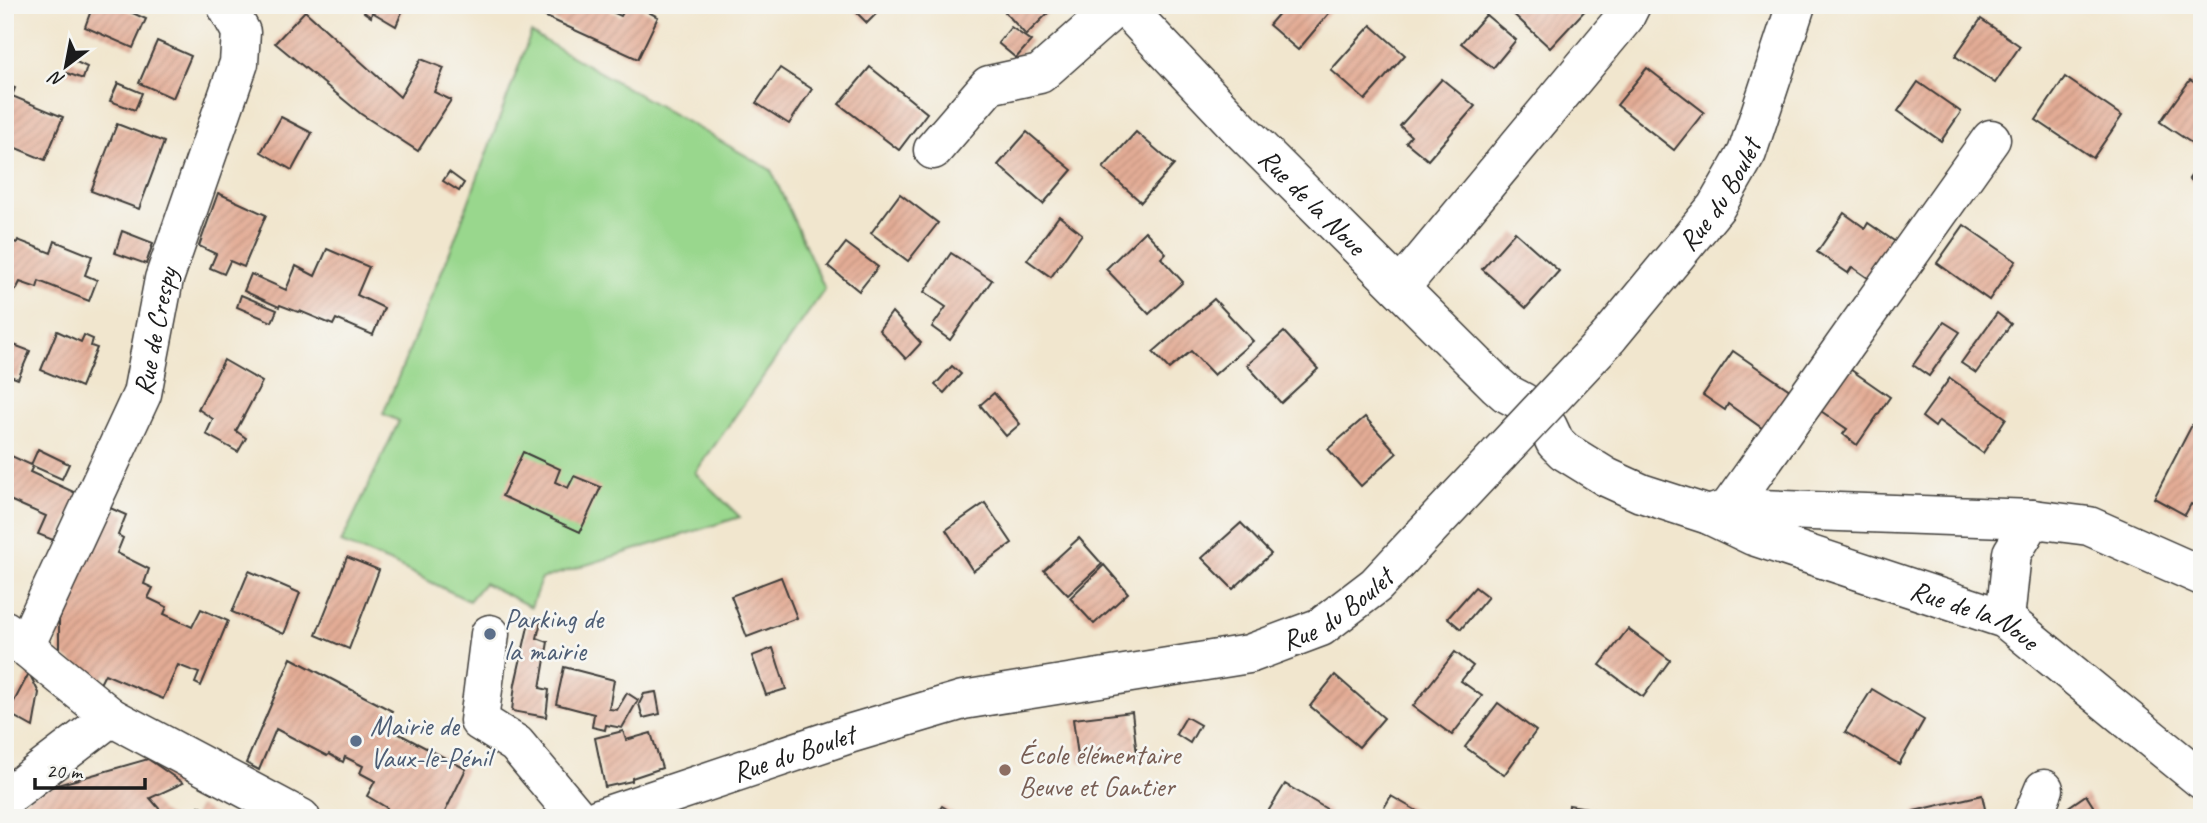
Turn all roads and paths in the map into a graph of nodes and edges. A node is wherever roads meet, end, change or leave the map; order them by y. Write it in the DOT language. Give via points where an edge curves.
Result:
graph roads {
  1 [pos="226,5"];
  2 [pos="1120,5"];
  3 [pos="1631,5"];
  4 [pos="1796,5"];
  5 [pos="1991,139"];
  6 [pos="933,150"];
  7 [pos="1400,288"];
  8 [pos="1719,511"];
  9 [pos="2033,519"];
  10 [pos="2202,576"];
  11 [pos="2005,619"];
  12 [pos="491,634"];
  13 [pos="14,638"];
  14 [pos="111,717"];
  15 [pos="2202,780"];
  16 [pos="5,798"];
  17 [pos="301,818"];
  18 [pos="578,818"];
  19 [pos="598,818"];
  1 -- 13 [label="street, Rue de Crespy" via="241,33 239,63 164,279 142,394 29,640"];
  2 -- 6 [label="street" via="1040,74 989,85"];
  2 -- 7 [label="street, Rue de la Noue"];
  3 -- 7 [label="street"];
  4 -- 19 [label="street, Rue du Boulet, bridge" via="1747,153 1716,208 1608,338 1376,585 1321,627 1249,654 963,700"];
  5 -- 8 [label="street"];
  7 -- 8 [label="street, Rue de la Noue" via="1506,393 1523,402 1564,451 1641,493"];
  8 -- 9 [label="street, Rue de la Noue"];
  8 -- 11 [label="street, Rue de la Noue" via="1753,536"];
  9 -- 10 [label="street, Rue de la Noue" via="2089,526"];
  9 -- 11 [label="street" via="2012,553"];
  11 -- 15 [label="street, Rue de la Noue"];
  12 -- 18 [label="street" via="479,721 516,744"];
  13 -- 14 [label="street"];
  14 -- 16 [label="street"];
  14 -- 17 [label="street"];
}
